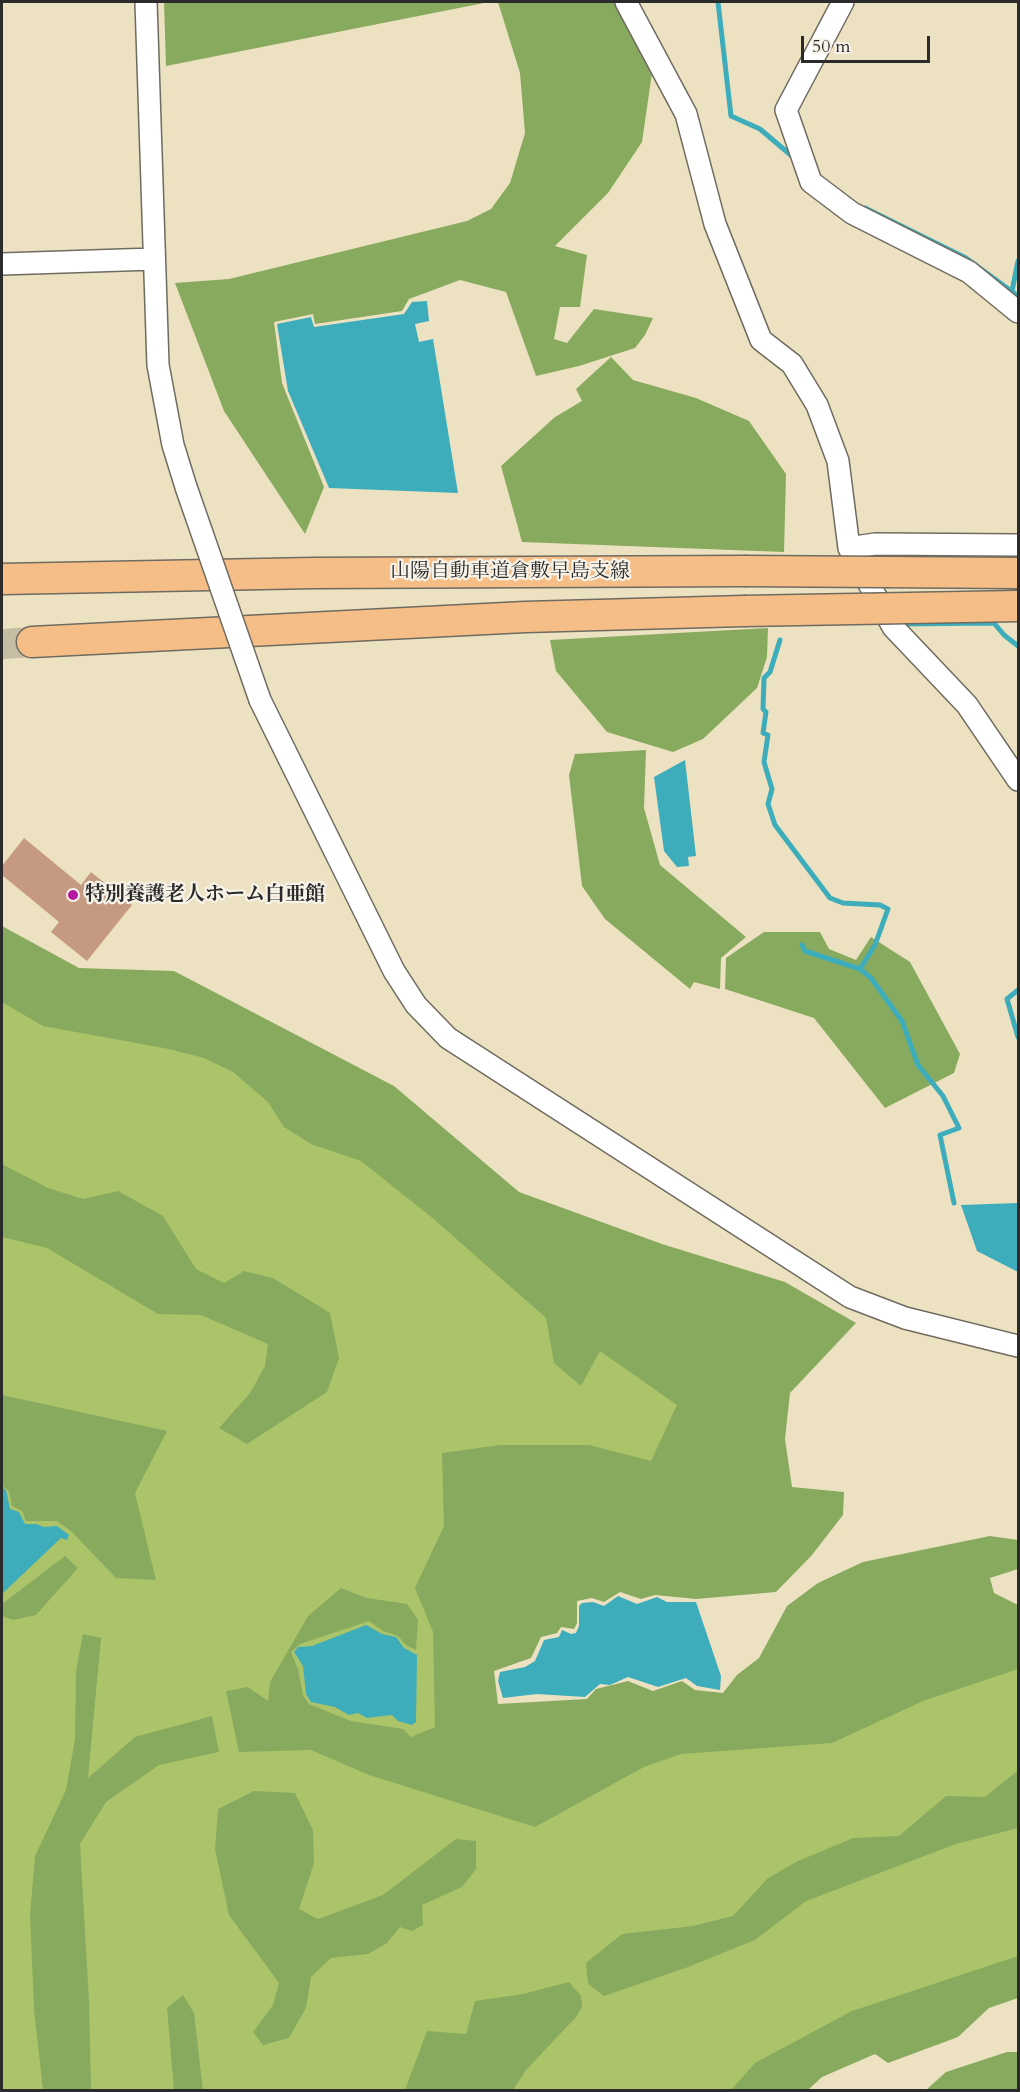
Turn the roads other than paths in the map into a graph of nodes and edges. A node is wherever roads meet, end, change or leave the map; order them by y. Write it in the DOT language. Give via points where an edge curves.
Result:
graph roads {
  1 [pos="146,2"];
  2 [pos="626,2"];
  3 [pos="843,2"];
  4 [pos="153,259"];
  5 [pos="2,264"];
  6 [pos="1018,312"];
  7 [pos="1018,545"];
  8 [pos="849,548"];
  9 [pos="1018,573"];
  10 [pos="2,579"];
  11 [pos="1018,606"];
  12 [pos="32,642"];
  13 [pos="1018,780"];
  14 [pos="1018,1346"];
  1 -- 4 [label="street"];
  2 -- 8 [label="street" via="686,114 715,224 761,340 792,364 817,405 838,461"];
  3 -- 6 [label="street" via="786,110 811,182 852,213 969,272"];
  4 -- 5 [label="street"];
  4 -- 14 [label="street, bridge" via="158,365 173,445 260,700 394,971 416,1005 448,1038 850,1297 905,1318"];
  7 -- 8 [label="street" via="875,544"];
  8 -- 13 [label="street" via="893,627 967,705"];
  9 -- 10 [label="highway, 山陽自動車道倉敷早島支線, bridge" via="326,573"];
  11 -- 12 [label="highway, bridge" via="525,617"];
}
